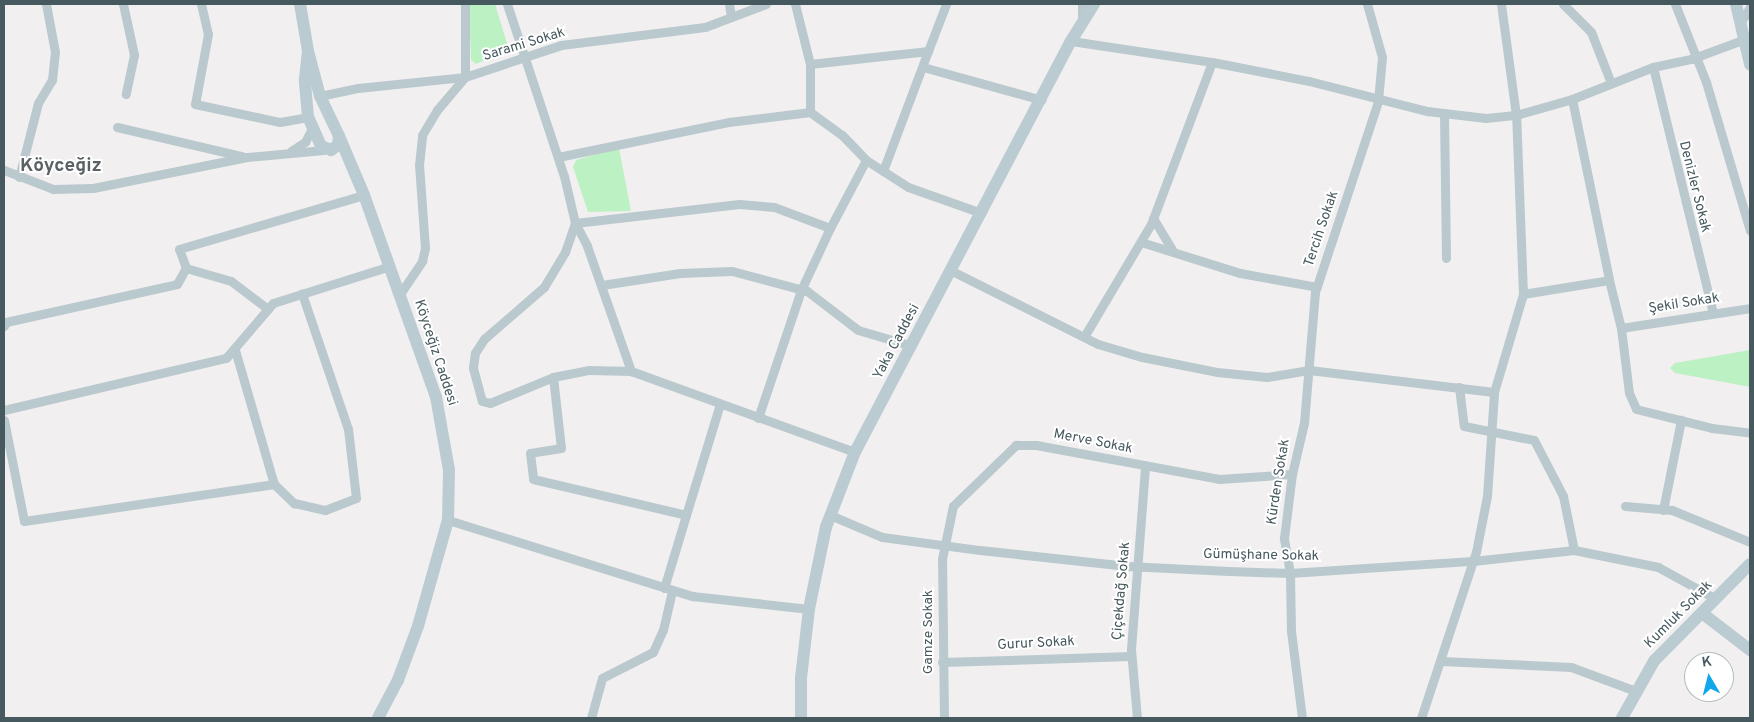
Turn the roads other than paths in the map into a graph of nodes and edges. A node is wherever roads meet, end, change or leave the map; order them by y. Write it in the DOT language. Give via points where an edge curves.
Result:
graph roads {
  1 [pos="46,4"];
  2 [pos="123,4"];
  3 [pos="201,4"];
  4 [pos="300,4"];
  5 [pos="465,4"];
  6 [pos="506,4"];
  7 [pos="730,4"];
  8 [pos="766,4"];
  9 [pos="795,4"];
  10 [pos="946,4"];
  11 [pos="1082,4"];
  12 [pos="1094,4"];
  13 [pos="1367,4"];
  14 [pos="1501,4"];
  15 [pos="1563,4"];
  16 [pos="1676,4"];
  17 [pos="1736,4"];
  18 [pos="1750,6"];
  19 [pos="731,17"];
  20 [pos="1740,22"];
  21 [pos="1081,27"];
  22 [pos="1745,39"];
  23 [pos="1071,41"];
  24 [pos="308,51"];
  25 [pos="928,51"];
  26 [pos="1695,57"];
  27 [pos="524,58"];
  28 [pos="1212,62"];
  29 [pos="810,64"];
  30 [pos="1750,64"];
  31 [pos="922,67"];
  32 [pos="1652,67"];
  33 [pos="465,77"];
  34 [pos="1611,83"];
  35 [pos="346,90"];
  36 [pos="126,94"];
  37 [pos="320,96"];
  38 [pos="1572,99"];
  39 [pos="1042,100"];
  40 [pos="1378,101"];
  41 [pos="328,110"];
  42 [pos="810,112"];
  43 [pos="1444,114"];
  44 [pos="1516,115"];
  45 [pos="309,116"];
  46 [pos="117,127"];
  47 [pos="339,136"];
  48 [pos="326,150"];
  49 [pos="286,153"];
  50 [pos="247,157"];
  51 [pos="558,157"];
  52 [pos="866,160"];
  53 [pos="4,170"];
  54 [pos="883,171"];
  55 [pos="354,173"];
  56 [pos="19,177"];
  57 [pos="364,195"];
  58 [pos="982,213"];
  59 [pos="1153,218"];
  60 [pos="574,223"];
  61 [pos="830,228"];
  62 [pos="1750,231"];
  63 [pos="1141,242"];
  64 [pos="1173,251"];
  65 [pos="1446,258"];
  66 [pos="390,266"];
  67 [pos="186,268"];
  68 [pos="952,271"];
  69 [pos="1609,280"];
  70 [pos="602,284"];
  71 [pos="1316,286"];
  72 [pos="801,290"];
  73 [pos="302,294"];
  74 [pos="400,294"];
  75 [pos="1523,294"];
  76 [pos="1750,308"];
  77 [pos="268,309"];
  78 [pos="1713,313"];
  79 [pos="4,326"];
  80 [pos="1621,328"];
  81 [pos="1084,337"];
  82 [pos="912,346"];
  83 [pos="235,350"];
  84 [pos="1309,370"];
  85 [pos="631,371"];
  86 [pos="554,377"];
  87 [pos="1459,387"];
  88 [pos="1494,392"];
  89 [pos="720,404"];
  90 [pos="4,410"];
  91 [pos="758,418"];
  92 [pos="4,420"];
  93 [pos="1681,420"];
  94 [pos="1492,431"];
  95 [pos="1750,433"];
  96 [pos="856,452"];
  97 [pos="1146,466"];
  98 [pos="1292,474"];
  99 [pos="274,484"];
  100 [pos="1626,506"];
  101 [pos="1663,510"];
  102 [pos="686,515"];
  103 [pos="830,515"];
  104 [pos="448,520"];
  105 [pos="1750,542"];
  106 [pos="944,545"];
  107 [pos="1574,550"];
  108 [pos="1473,561"];
  109 [pos="1750,564"];
  110 [pos="1138,566"];
  111 [pos="1290,573"];
  112 [pos="668,589"];
  113 [pos="1716,599"];
  114 [pos="809,609"];
  115 [pos="1702,613"];
  116 [pos="1750,650"];
  117 [pos="1131,656"];
  118 [pos="1441,661"];
  119 [pos="942,662"];
  120 [pos="1636,690"];
  121 [pos="378,718"];
  122 [pos="591,718"];
  123 [pos="801,718"];
  124 [pos="944,718"];
  125 [pos="1137,718"];
  126 [pos="1302,718"];
  127 [pos="1421,718"];
  128 [pos="1622,718"];
  1 -- 56 [label="street" via="56,52 52,80 38,103"];
  2 -- 36 [label="street" via="134,55"];
  3 -- 45 [label="street" via="208,34 195,104 280,122"];
  4 -- 24 [label="street"];
  5 -- 33 [label="street"];
  6 -- 27 [label="street"];
  7 -- 19 [label="street"];
  8 -- 19 [label="street, Sarami Sokak"];
  9 -- 29 [label="street"];
  10 -- 25 [label="street"];
  11 -- 21 [label="street"];
  12 -- 21 [label="street, Yaka Caddesi"];
  13 -- 40 [label="street, Tercih Sokak" via="1382,57"];
  14 -- 44 [label="street"];
  15 -- 34 [label="street" via="1591,32"];
  16 -- 26 [label="street"];
  17 -- 20 [label="street"];
  18 -- 20 [label="street"];
  19 -- 27 [label="street, Sarami Sokak" via="704,27 561,45"];
  20 -- 22 [label="street"];
  21 -- 23 [label="street, Yaka Caddesi"];
  22 -- 26 [label="street"];
  22 -- 30 [label="street"];
  23 -- 28 [label="street"];
  23 -- 39 [label="street, Yaka Caddesi"];
  24 -- 37 [label="street"];
  24 -- 45 [label="street"];
  25 -- 29 [label="street"];
  25 -- 31 [label="street"];
  26 -- 32 [label="street"];
  26 -- 62 [label="street"];
  27 -- 33 [label="street, Sarami Sokak"];
  27 -- 51 [label="street"];
  28 -- 40 [label="street" via="1309,80"];
  28 -- 59 [label="street"];
  29 -- 42 [label="street"];
  31 -- 39 [label="street"];
  31 -- 54 [label="street"];
  32 -- 34 [label="street"];
  32 -- 78 [label="street, Denizler Sokak"];
  33 -- 35 [label="street, Sarami Sokak"];
  33 -- 74 [label="street" via="437,110 422,135 419,165 425,248 422,261"];
  34 -- 38 [label="street"];
  35 -- 37 [label="street, Sarami Sokak"];
  35 -- 41 [label="street" via="334,98"];
  37 -- 41 [label="street, Köyceğiz Caddesi"];
  37 -- 45 [label="street" via="309,97"];
  38 -- 44 [label="street"];
  38 -- 69 [label="street"];
  39 -- 58 [label="street, Yaka Caddesi"];
  40 -- 43 [label="street"];
  40 -- 71 [label="street, Tercih Sokak"];
  41 -- 47 [label="street, Köyceğiz Caddesi"];
  42 -- 51 [label="street" via="729,122"];
  42 -- 52 [label="street" via="842,135"];
  43 -- 44 [label="street" via="1486,118"];
  43 -- 65 [label="street"];
  44 -- 75 [label="street"];
  45 -- 48 [label="street"];
  45 -- 49 [label="street" via="305,142"];
  46 -- 50 [label="street"];
  47 -- 48 [label="street" via="336,147"];
  47 -- 55 [label="street, Köyceğiz Caddesi"];
  48 -- 49 [label="street"];
  48 -- 55 [label="street, Köyceğiz Caddesi"];
  49 -- 50 [label="street"];
  50 -- 56 [label="street" via="93,188 53,190"];
  51 -- 60 [label="street"];
  52 -- 54 [label="street"];
  52 -- 61 [label="street"];
  53 -- 56 [label="street"];
  54 -- 58 [label="street" via="908,187"];
  55 -- 57 [label="street, Köyceğiz Caddesi"];
  57 -- 66 [label="street, Köyceğiz Caddesi"];
  57 -- 67 [label="street" via="179,249"];
  58 -- 68 [label="street, Yaka Caddesi"];
  59 -- 63 [label="street"];
  59 -- 64 [label="street"];
  60 -- 61 [label="street" via="739,204 774,208"];
  60 -- 70 [label="street"];
  60 -- 86 [label="street" via="565,252 544,287 484,339 475,353 473,368 482,401 490,403"];
  61 -- 72 [label="street"];
  63 -- 64 [label="street"];
  63 -- 81 [label="street"];
  64 -- 71 [label="street" via="1240,273"];
  66 -- 73 [label="street"];
  66 -- 74 [label="street, Köyceğiz Caddesi"];
  67 -- 77 [label="street" via="231,282"];
  67 -- 79 [label="street" via="177,284 6,322"];
  68 -- 81 [label="street"];
  68 -- 82 [label="street, Yaka Caddesi"];
  69 -- 75 [label="street"];
  69 -- 80 [label="street"];
  70 -- 72 [label="street" via="680,273 732,271"];
  70 -- 85 [label="street"];
  71 -- 84 [label="street, Tercih Sokak"];
  72 -- 82 [label="street" via="858,330"];
  72 -- 91 [label="street"];
  73 -- 77 [label="street" via="273,303"];
  73 -- 99 [label="street" via="348,429 356,498 325,510 294,503"];
  74 -- 104 [label="street, Köyceğiz Caddesi" via="436,397 449,470"];
  75 -- 88 [label="street"];
  76 -- 78 [label="street, Şekil Sokak"];
  77 -- 83 [label="street"];
  78 -- 80 [label="street, Şekil Sokak"];
  80 -- 93 [label="street" via="1629,394 1636,409"];
  81 -- 84 [label="street" via="1142,357 1217,372 1266,376"];
  82 -- 96 [label="street, Yaka Caddesi"];
  83 -- 90 [label="street" via="226,358"];
  83 -- 99 [label="street"];
  84 -- 87 [label="street"];
  84 -- 98 [label="street, Kürden Sokak" via="1304,423"];
  85 -- 86 [label="street" via="589,370"];
  85 -- 89 [label="street"];
  86 -- 102 [label="street" via="561,448 530,453 533,479"];
  87 -- 88 [label="street"];
  87 -- 94 [label="street" via="1464,426"];
  88 -- 94 [label="street"];
  89 -- 91 [label="street"];
  89 -- 102 [label="street"];
  91 -- 96 [label="street"];
  92 -- 99 [label="street" via="24,521"];
  93 -- 95 [label="street"];
  93 -- 101 [label="street"];
  94 -- 107 [label="street" via="1534,440 1563,496"];
  94 -- 108 [label="street" via="1487,496"];
  96 -- 103 [label="street, Yaka Caddesi"];
  97 -- 98 [label="street, Merve Sokak" via="1219,479"];
  97 -- 106 [label="street, Merve Sokak" via="1036,445 1016,445 953,506"];
  97 -- 110 [label="street, Çiçekdağ Sokak"];
  98 -- 111 [label="street, Kürden Sokak" via="1284,538"];
  100 -- 101 [label="street"];
  101 -- 105 [label="street" via="1672,510"];
  102 -- 112 [label="street"];
  103 -- 106 [label="street, Gümüşhane Sokak" via="882,536"];
  103 -- 114 [label="street, Yaka Caddesi"];
  104 -- 112 [label="street"];
  104 -- 121 [label="street, Köyceğiz Caddesi" via="418,626 398,680"];
  106 -- 110 [label="street, Gümüşhane Sokak" via="1036,558"];
  106 -- 119 [label="street, Gamze Sokak"];
  107 -- 108 [label="street, Gümüşhane Sokak"];
  107 -- 113 [label="street, Gümüşhane Sokak" via="1658,567"];
  108 -- 111 [label="street, Gümüşhane Sokak"];
  108 -- 118 [label="street"];
  109 -- 113 [label="street, Kumluk Sokak"];
  110 -- 111 [label="street, Gümüşhane Sokak"];
  110 -- 117 [label="street, Çiçekdağ Sokak"];
  111 -- 126 [label="street, Kürden Sokak" via="1291,631"];
  112 -- 114 [label="street" via="692,596"];
  112 -- 122 [label="street" via="663,630 653,652 602,678"];
  113 -- 115 [label="street, Kumluk Sokak"];
  114 -- 123 [label="street, Yaka Caddesi" via="801,678"];
  115 -- 116 [label="street"];
  115 -- 120 [label="street, Kumluk Sokak" via="1654,660"];
  117 -- 119 [label="street, Gurur Sokak"];
  117 -- 125 [label="street, Çiçekdağ Sokak"];
  118 -- 120 [label="street" via="1571,667"];
  118 -- 127 [label="street"];
  119 -- 124 [label="street, Gamze Sokak"];
  120 -- 128 [label="street, Kumluk Sokak"];
}
